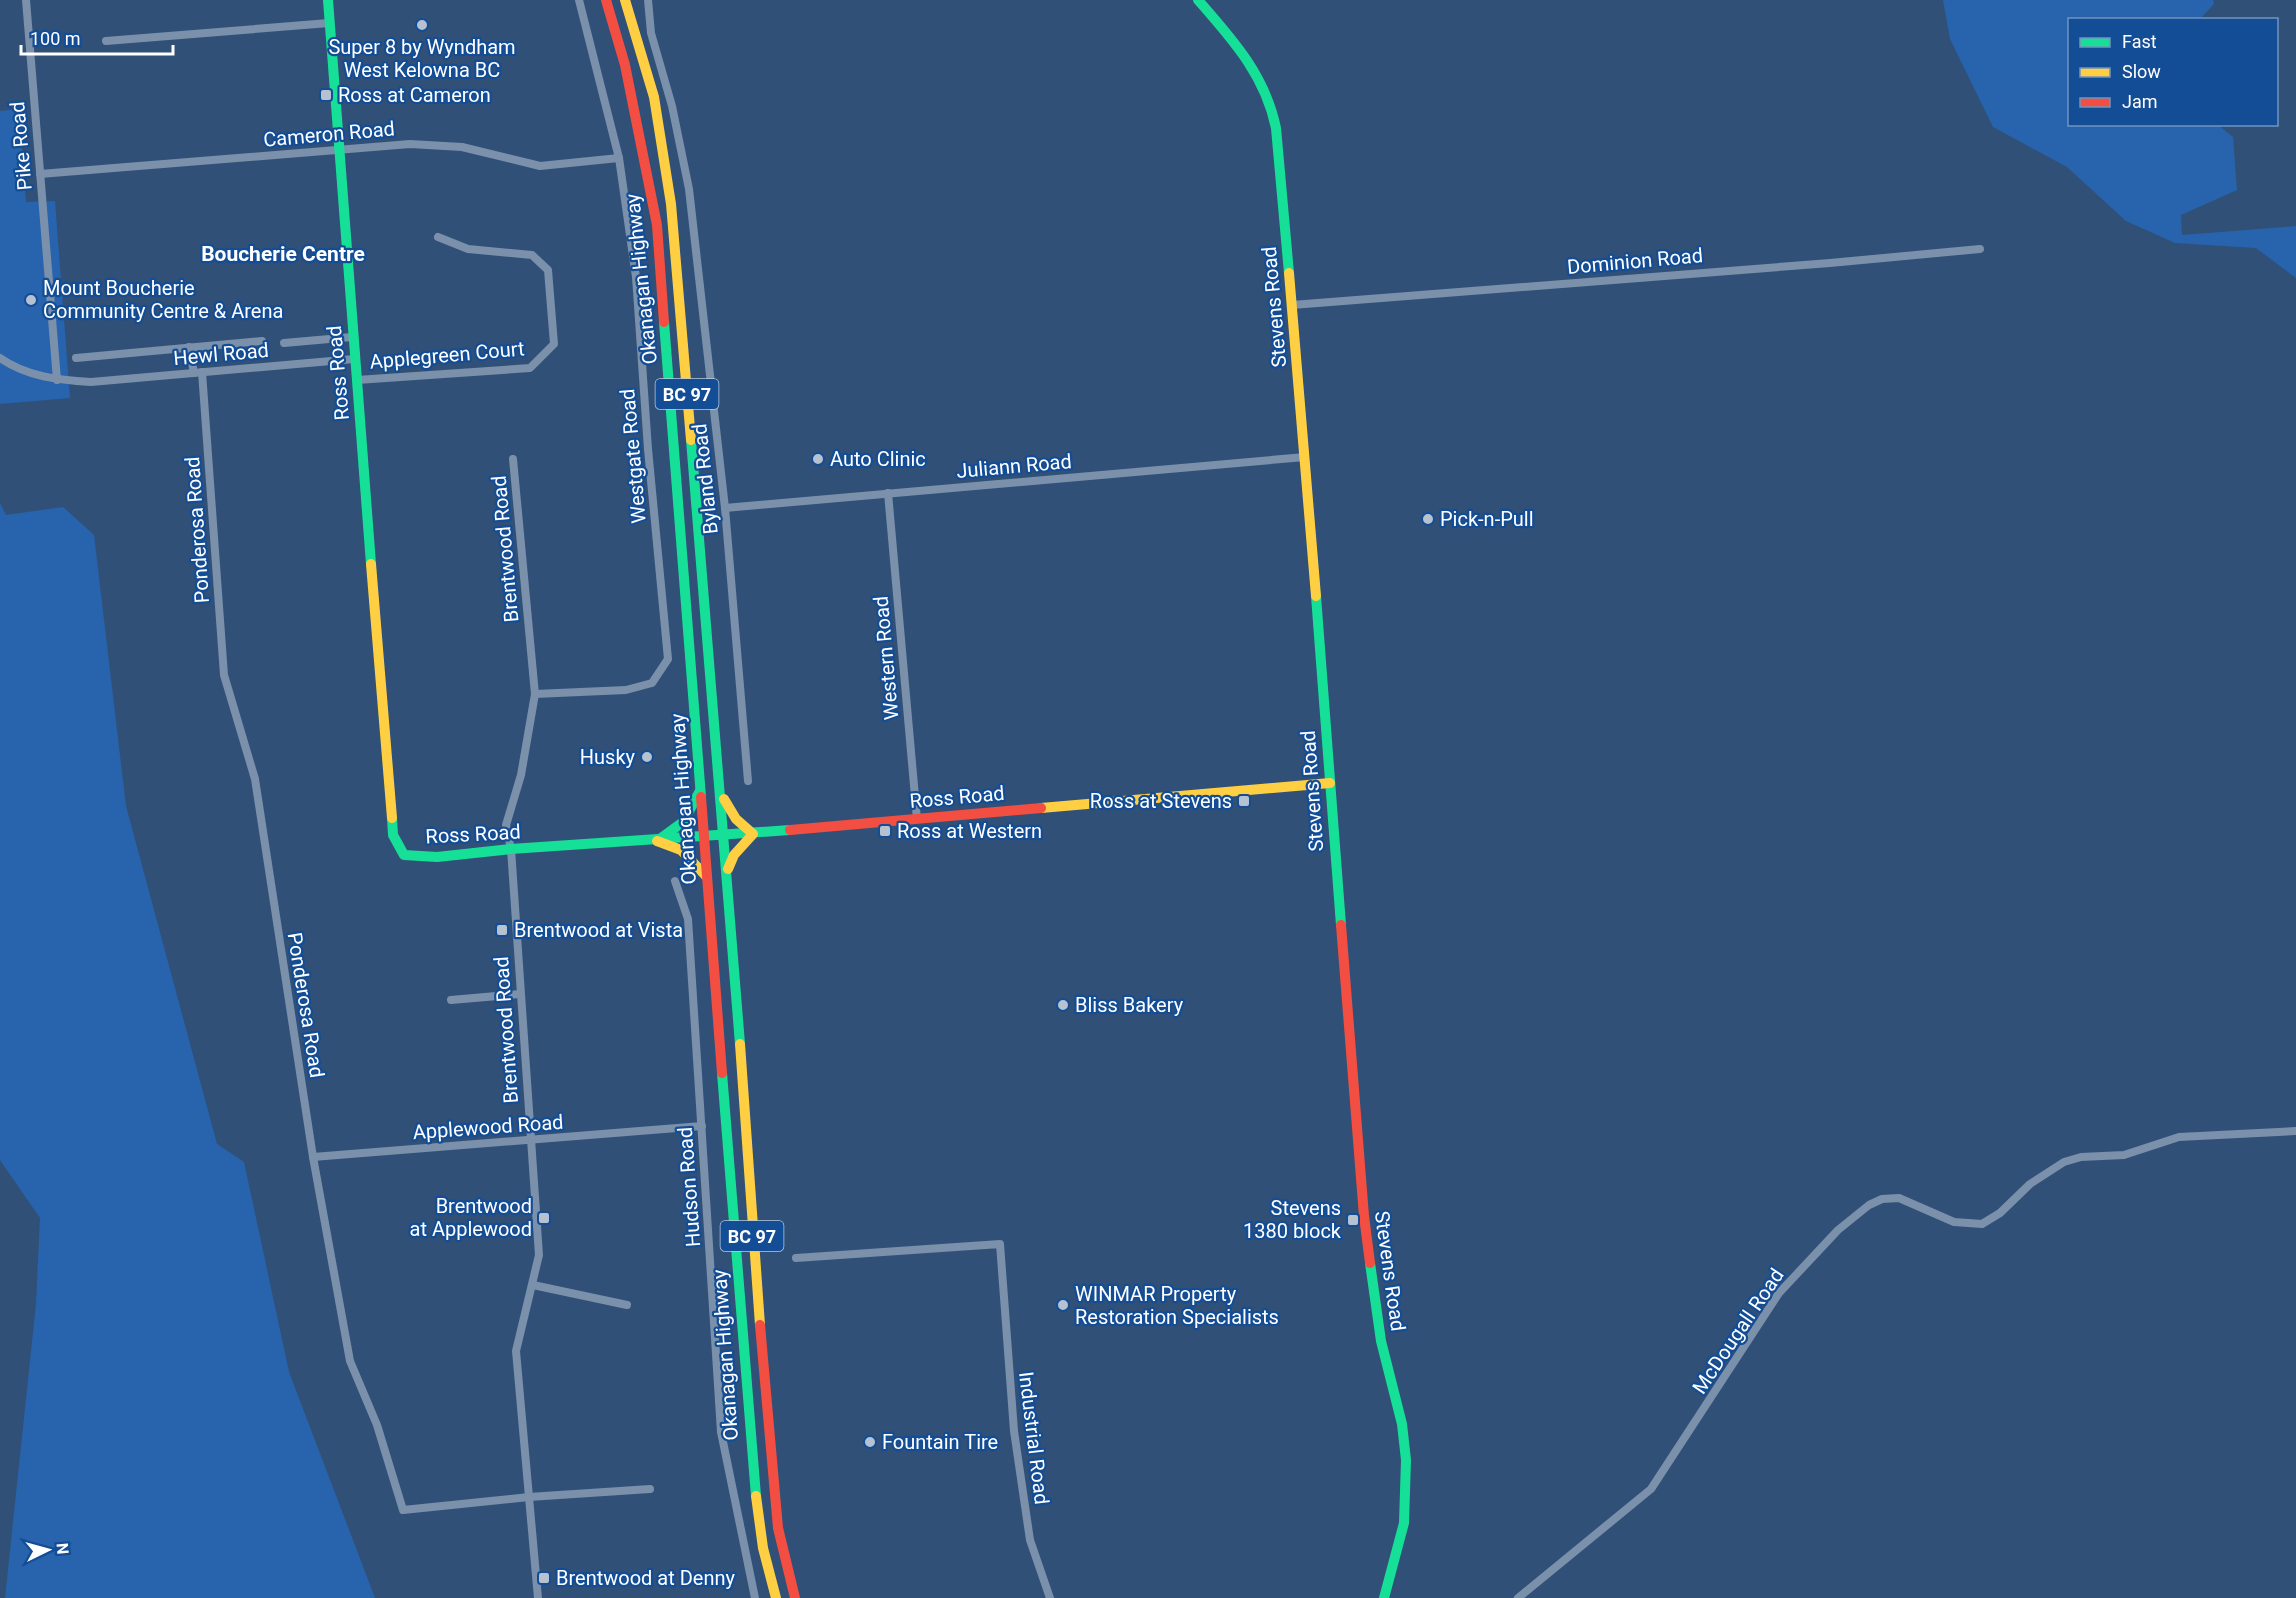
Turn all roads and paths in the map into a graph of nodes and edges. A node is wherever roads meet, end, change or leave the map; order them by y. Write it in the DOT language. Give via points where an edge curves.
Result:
graph roads {
  1 [pos="26,0"];
  2 [pos="328,0"];
  3 [pos="579,0"];
  4 [pos="606,0"];
  5 [pos="626,0"];
  6 [pos="648,0"];
  7 [pos="1198,0"];
  8 [pos="329,23"];
  9 [pos="106,41"];
  10 [pos="339,149"];
  11 [pos="619,158"];
  12 [pos="40,174"];
  13 [pos="438,237"];
  14 [pos="1980,249"];
  15 [pos="1292,305"];
  16 [pos="352,337"];
  17 [pos="262,341"];
  18 [pos="284,343"];
  19 [pos="189,347"];
  20 [pos="0,358"];
  21 [pos="76,358"];
  22 [pos="354,359"];
  23 [pos="198,373"];
  24 [pos="57,380"];
  25 [pos="357,380"];
  26 [pos="1305,457"];
  27 [pos="513,459"];
  28 [pos="888,493"];
  29 [pos="725,508"];
  30 [pos="535,694"];
  31 [pos="748,781"];
  32 [pos="1330,783"];
  33 [pos="700,791"];
  34 [pos="721,793"];
  35 [pos="917,819"];
  36 [pos="753,834"];
  37 [pos="725,836"];
  38 [pos="704,838"];
  39 [pos="657,841"];
  40 [pos="511,849"];
  41 [pos="727,872"];
  42 [pos="707,877"];
  43 [pos="675,881"];
  44 [pos="520,994"];
  45 [pos="451,1000"];
  46 [pos="702,1126"];
  47 [pos="2296,1131"];
  48 [pos="530,1141"];
  49 [pos="313,1157"];
  50 [pos="796,1258"];
  51 [pos="533,1285"];
  52 [pos="627,1305"];
  53 [pos="650,1489"];
  54 [pos="529,1497"];
  55 [pos="538,1598"];
  56 [pos="755,1598"];
  57 [pos="776,1598"];
  58 [pos="795,1598"];
  59 [pos="1050,1598"];
  60 [pos="1384,1598"];
  61 [pos="1518,1598"];
  1 -- 12 [label="street, Pike Road"];
  2 -- 8 [label="main road, Ross Road"];
  3 -- 11 [label="street, Westgate Road"];
  4 -- 33 [label="main road, Okanagan Highway / BC 97" via="625,65 657,225"];
  5 -- 34 [label="main road, Okanagan Highway / BC 97" via="654,97 671,204"];
  6 -- 29 [label="street, Byland Road" via="651,33 672,106 689,189"];
  7 -- 15 [label="main road, Stevens Road" via="1250,61 1273,105"];
  8 -- 9 [label="street"];
  8 -- 10 [label="main road, Ross Road"];
  10 -- 11 [label="street, Cameron Road" via="410,144 462,147 540,166"];
  10 -- 12 [label="street, Cameron Road"];
  10 -- 16 [label="main road, Ross Road"];
  11 -- 30 [label="street, Westgate Road" via="636,277 668,659 652,683 626,690"];
  12 -- 24 [label="street, Pike Road"];
  13 -- 25 [label="street, Applegreen Court" via="468,249 532,255 548,270 554,344 530,368"];
  14 -- 15 [label="street, Dominion Road"];
  15 -- 26 [label="main road, Stevens Road"];
  16 -- 18 [label="street, Hewl Road"];
  16 -- 22 [label="main road, Ross Road"];
  17 -- 19 [label="street, Hewl Road"];
  19 -- 21 [label="street, Hewl Road"];
  19 -- 23 [label="street, Ponderosa Road"];
  20 -- 24 [label="street, Hewl Road" via="14,367"];
  22 -- 23 [label="street, Hewl Road"];
  22 -- 25 [label="main road, Ross Road"];
  23 -- 24 [label="street, Hewl Road" via="91,382"];
  23 -- 49 [label="street, Ponderosa Road" via="224,675 255,779"];
  25 -- 40 [label="main road, Ross Road" via="393,835 404,855"];
  26 -- 28 [label="street, Juliann Road"];
  26 -- 32 [label="main road, Stevens Road"];
  27 -- 30 [label="street, Brentwood Road"];
  28 -- 29 [label="street, Juliann Road"];
  28 -- 35 [label="street, Western Road"];
  29 -- 31 [label="street, Byland Road"];
  30 -- 40 [label="street, Brentwood Road" via="521,775 506,825"];
  32 -- 35 [label="main road, Ross Road"];
  32 -- 60 [label="main road, Stevens Road" via="1364,1216 1381,1341 1402,1424 1406,1460 1404,1523"];
  33 -- 38 [label="main road, Okanagan Highway / BC 97"];
  33 -- 39 [label="main road" via="683,822"];
  34 -- 36 [label="main road" via="736,819"];
  34 -- 37 [label="main road, Okanagan Highway / BC 97"];
  35 -- 36 [label="main road, Ross Road"];
  36 -- 37 [label="main road, Ross Road"];
  36 -- 41 [label="main road" via="734,855"];
  37 -- 38 [label="main road, Ross Road"];
  37 -- 41 [label="main road, Okanagan Highway / BC 97"];
  38 -- 39 [label="main road, Ross Road"];
  38 -- 42 [label="main road, Okanagan Highway / BC 97"];
  39 -- 40 [label="main road, Ross Road"];
  39 -- 42 [label="main road" via="681,850"];
  40 -- 44 [label="street, Brentwood Road"];
  41 -- 58 [label="main road, Okanagan Highway / BC 97" via="768,1439 778,1528"];
  42 -- 57 [label="main road, Okanagan Highway / BC 97" via="752,1470 763,1548"];
  43 -- 46 [label="street, Hudson Road" via="688,919"];
  44 -- 45 [label="street"];
  44 -- 48 [label="street, Brentwood Road"];
  46 -- 48 [label="street, Applewood Road"];
  46 -- 56 [label="street, Hudson Road" via="721,1432"];
  47 -- 61 [label="street, McDougall Road" via="2179,1137 2124,1155 2064,1162 1982,1224 1954,1222 1899,1198 1869,1205 1838,1230 1779,1293 1651,1489"];
  48 -- 49 [label="street, Applewood Road"];
  48 -- 51 [label="street, Brentwood Road" via="539,1255"];
  49 -- 54 [label="street, Ponderosa Road" via="350,1361 377,1425 403,1510"];
  50 -- 59 [label="street, Industrial Road" via="1000,1244 1014,1431 1030,1540"];
  51 -- 52 [label="street"];
  51 -- 54 [label="street, Brentwood Road" via="516,1351"];
  53 -- 54 [label="street"];
  54 -- 55 [label="street, Brentwood Road"];
}
